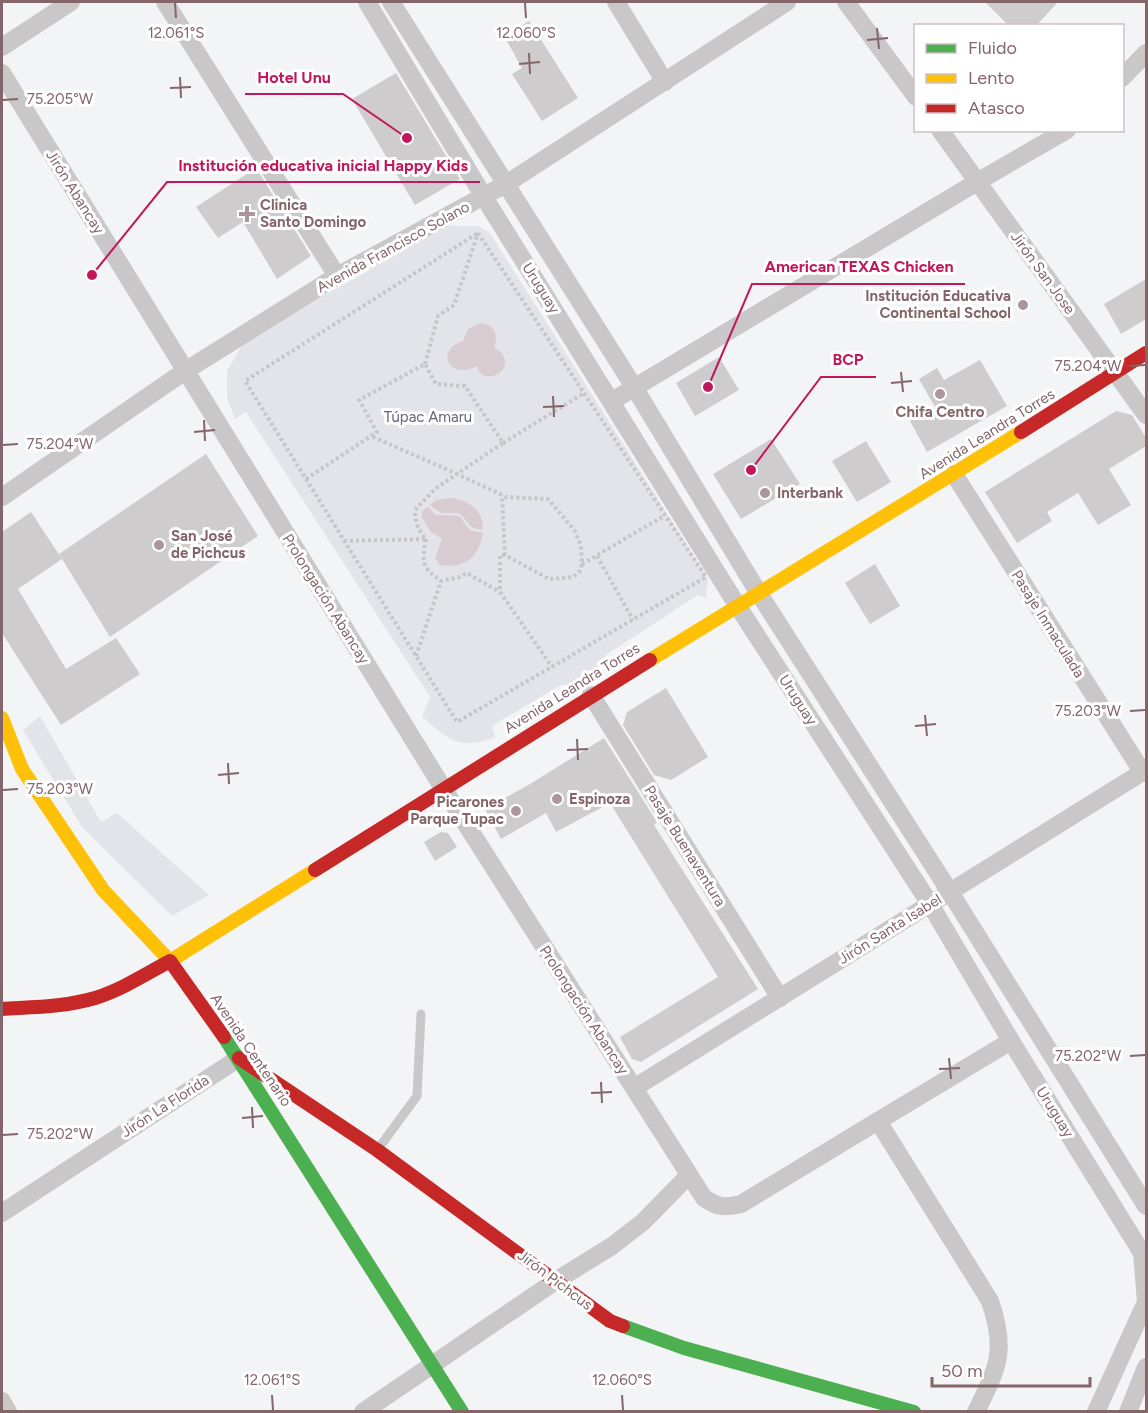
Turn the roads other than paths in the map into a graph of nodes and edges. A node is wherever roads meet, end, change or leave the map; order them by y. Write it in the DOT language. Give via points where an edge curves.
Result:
graph roads {
  1 [pos="71,2"];
  2 [pos="165,2"];
  3 [pos="367,2"];
  4 [pos="391,2"];
  5 [pos="616,2"];
  6 [pos="787,2"];
  7 [pos="846,2"];
  8 [pos="2,47"];
  9 [pos="1146,53"];
  10 [pos="2,74"];
  11 [pos="1124,76"];
  12 [pos="665,82"];
  13 [pos="914,96"];
  14 [pos="941,132"];
  15 [pos="1064,132"];
  16 [pos="977,182"];
  17 [pos="506,184"];
  18 [pos="484,197"];
  19 [pos="337,276"];
  20 [pos="1146,353"];
  21 [pos="185,371"];
  22 [pos="1116,373"];
  23 [pos="634,387"];
  24 [pos="612,401"];
  25 [pos="1146,415"];
  26 [pos="954,474"];
  27 [pos="2,497"];
  28 [pos="758,592"];
  29 [pos="737,605"];
  30 [pos="591,696"];
  31 [pos="2,718"];
  32 [pos="2,763"];
  33 [pos="22,770"];
  34 [pos="1144,772"];
  35 [pos="443,788"];
  36 [pos="950,892"];
  37 [pos="930,904"];
  38 [pos="170,961"];
  39 [pos="780,998"];
  40 [pos="2,1009"];
  41 [pos="421,1014"];
  42 [pos="1011,1041"];
  43 [pos="239,1058"];
  44 [pos="634,1088"];
  45 [pos="878,1121"];
  46 [pos="378,1150"];
  47 [pos="689,1175"];
  48 [pos="1146,1206"];
  49 [pos="2,1213"];
  50 [pos="557,1280"];
  51 [pos="433,1366"];
  52 [pos="1146,1367"];
  53 [pos="2,1401"];
  54 [pos="872,1407"];
  55 [pos="8,1412"];
  56 [pos="363,1412"];
  57 [pos="462,1412"];
  58 [pos="914,1412"];
  59 [pos="976,1412"];
  60 [pos="1096,1412"];
  61 [pos="1128,1412"];
  1 -- 8 [label="street"];
  2 -- 19 [label="street"];
  3 -- 18 [label="street, Uruguay"];
  4 -- 17 [label="street, Uruguay"];
  5 -- 12 [label="street"];
  6 -- 12 [label="street, Avenida Francisco Solano"];
  7 -- 13 [label="street"];
  9 -- 11 [label="street"];
  10 -- 21 [label="street, Jirón Abancay"];
  12 -- 17 [label="street, Avenida Francisco Solano"];
  14 -- 16 [label="street, Jirón San Jose"];
  15 -- 16 [label="street"];
  16 -- 22 [label="street, Jirón San Jose"];
  16 -- 23 [label="street"];
  17 -- 18 [label="street, Avenida Francisco Solano"];
  17 -- 23 [label="street, Uruguay"];
  18 -- 19 [label="street, Avenida Francisco Solano"];
  18 -- 24 [label="street, Uruguay"];
  19 -- 21 [label="street, Avenida Francisco Solano"];
  20 -- 22 [label="street, Avenida Leandra Torres"];
  21 -- 27 [label="street, Avenida Francisco Solano"];
  21 -- 35 [label="street, Prolongación Abancay"];
  22 -- 25 [label="street, Jirón San Jose"];
  22 -- 26 [label="street, Avenida Leandra Torres"];
  23 -- 24 [label="street"];
  23 -- 28 [label="street, Uruguay"];
  24 -- 29 [label="street, Uruguay"];
  26 -- 28 [label="street, Avenida Leandra Torres"];
  26 -- 34 [label="street, Pasaje Inmaculada"];
  28 -- 29 [label="street, Avenida Leandra Torres"];
  28 -- 36 [label="street, Uruguay"];
  29 -- 30 [label="street, Avenida Leandra Torres"];
  29 -- 37 [label="street, Uruguay"];
  30 -- 35 [label="street, Avenida Leandra Torres"];
  30 -- 39 [label="street, Pasaje Buenaventura"];
  31 -- 33 [label="street, Avenida Centenario"];
  32 -- 33 [label="street"];
  33 -- 38 [label="street, Avenida Centenario" via="103,890"];
  34 -- 36 [label="street, Jirón Santa Isabel"];
  35 -- 38 [label="street, Avenida Leandra Torres"];
  35 -- 44 [label="street, Prolongación Abancay"];
  36 -- 37 [label="street, Jirón Santa Isabel"];
  36 -- 48 [label="street, Uruguay"];
  37 -- 39 [label="street, Jirón Santa Isabel"];
  37 -- 42 [label="street, Uruguay"];
  38 -- 40 [label="street, Avenida Leandra Torres" via="96,998"];
  38 -- 43 [label="street, Avenida Centenario"];
  39 -- 44 [label="street, Jirón Santa Isabel"];
  41 -- 46 [label="lane" via="417,1096"];
  42 -- 45 [label="street"];
  42 -- 60 [label="street, Uruguay" via="1142,1252 1146,1302"];
  43 -- 46 [label="street, Jirón Pichcus"];
  43 -- 49 [label="street, Jirón La Florida"];
  43 -- 51 [label="street, Avenida Centenario"];
  44 -- 47 [label="street, Prolongación Abancay"];
  45 -- 47 [label="street, Prolongación Abancay" via="741,1204 716,1206 704,1198"];
  45 -- 59 [label="street" via="990,1301 999,1325 995,1373"];
  46 -- 50 [label="street, Jirón Pichcus"];
  47 -- 50 [label="street" via="627,1235"];
  50 -- 51 [label="street"];
  50 -- 54 [label="street, Jirón Pichcus" via="610,1321"];
  51 -- 56 [label="street"];
  51 -- 57 [label="street, Avenida Centenario"];
  52 -- 61 [label="street"];
  53 -- 55 [label="street"];
  54 -- 58 [label="street, Jirón Pichcus"];
}
